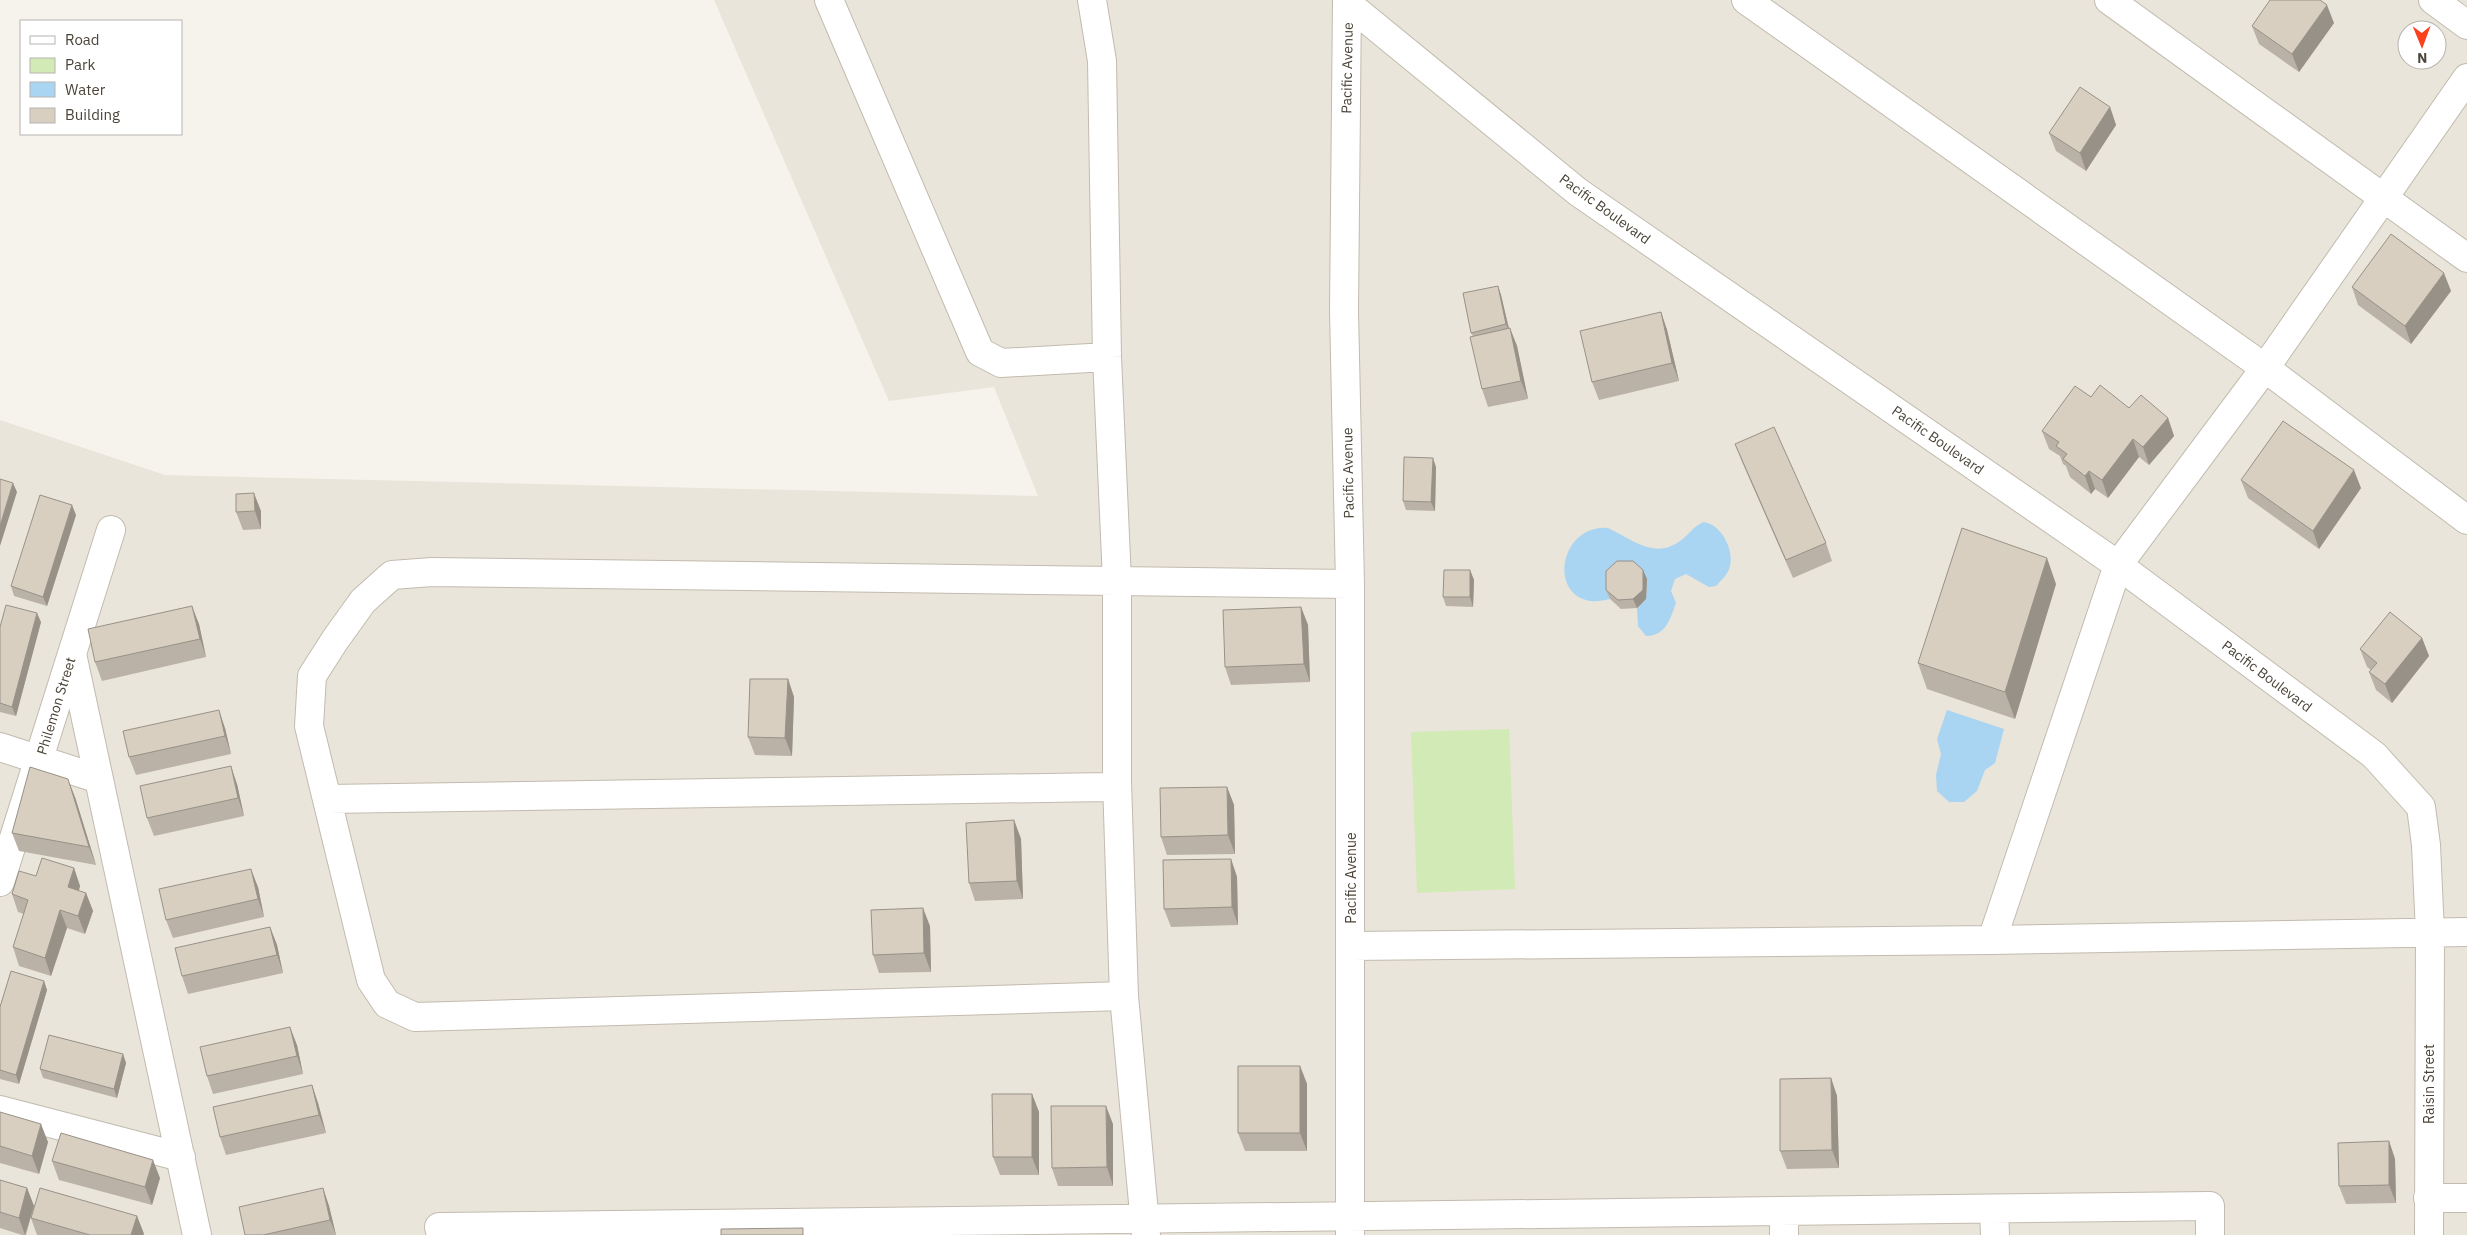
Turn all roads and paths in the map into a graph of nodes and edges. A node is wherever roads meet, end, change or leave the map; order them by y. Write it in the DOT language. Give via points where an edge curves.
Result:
graph roads {
  1 [pos="829,0"];
  2 [pos="1092,0"];
  3 [pos="1746,0"];
  4 [pos="2109,0"];
  5 [pos="2433,0"];
  6 [pos="1348,2"];
  7 [pos="2467,25"];
  8 [pos="2467,78"];
  9 [pos="2383,200"];
  10 [pos="2467,258"];
  11 [pos="1107,357"];
  12 [pos="2265,368"];
  13 [pos="2467,520"];
  14 [pos="111,530"];
  15 [pos="2118,565"];
  16 [pos="1117,581"];
  17 [pos="1350,584"];
  18 [pos="72,654"];
  19 [pos="0,747"];
  20 [pos="39,759"];
  21 [pos="99,780"];
  22 [pos="1117,782"];
  23 [pos="328,799"];
  24 [pos="0,882"];
  25 [pos="2467,932"];
  26 [pos="2430,933"];
  27 [pos="1992,940"];
  28 [pos="1351,946"];
  29 [pos="1124,996"];
  30 [pos="0,1110"];
  31 [pos="181,1157"];
  32 [pos="2428,1198"];
  33 [pos="2467,1198"];
  34 [pos="1995,1222"];
  35 [pos="1784,1223"];
  36 [pos="1564,1224"];
  37 [pos="1350,1226"];
  38 [pos="1146,1227"];
  39 [pos="922,1228"];
  40 [pos="706,1230"];
  41 [pos="197,1235"];
  42 [pos="440,1235"];
  43 [pos="2210,1235"];
  44 [pos="2429,1235"];
  1 -- 11 [label="street" via="980,352 1001,363"];
  2 -- 11 [label="street" via="1102,61"];
  3 -- 12 [label="street"];
  4 -- 9 [label="street"];
  5 -- 7 [label="street"];
  6 -- 15 [label="street, Pacific Boulevard" via="1578,192"];
  6 -- 17 [label="street, Pacific Avenue" via="1344,311"];
  8 -- 9 [label="street"];
  9 -- 10 [label="street"];
  9 -- 12 [label="street"];
  11 -- 16 [label="street"];
  12 -- 13 [label="street"];
  12 -- 15 [label="street"];
  14 -- 18 [label="street, Philemon Street"];
  15 -- 26 [label="street, Pacific Boulevard" via="2374,755 2421,806"];
  15 -- 27 [label="street"];
  16 -- 17 [label="street"];
  16 -- 22 [label="street"];
  16 -- 23 [label="street" via="432,572 392,575 363,602 312,676 309,726"];
  17 -- 28 [label="street, Pacific Avenue"];
  18 -- 20 [label="street, Philemon Street"];
  18 -- 21 [label="street"];
  19 -- 20 [label="street"];
  20 -- 21 [label="street"];
  20 -- 24 [label="street, Philemon Street"];
  21 -- 31 [label="street"];
  22 -- 23 [label="street" via="1107,787"];
  22 -- 29 [label="street"];
  23 -- 29 [label="street" via="371,980 387,1004 414,1018"];
  25 -- 26 [label="street"];
  26 -- 27 [label="street"];
  26 -- 32 [label="street, Raisin Street"];
  27 -- 28 [label="street"];
  28 -- 37 [label="street, Pacific Avenue"];
  29 -- 38 [label="street"];
  30 -- 31 [label="street"];
  31 -- 41 [label="street"];
  32 -- 33 [label="street"];
  32 -- 44 [label="street, Raisin Street"];
  34 -- 35 [label="street"];
  34 -- 43 [label="street" via="2210,1206"];
  35 -- 36 [label="street"];
  36 -- 37 [label="street"];
  37 -- 38 [label="street"];
  38 -- 39 [label="street"];
  39 -- 40 [label="street"];
  40 -- 42 [label="street" via="439,1227"];
}
